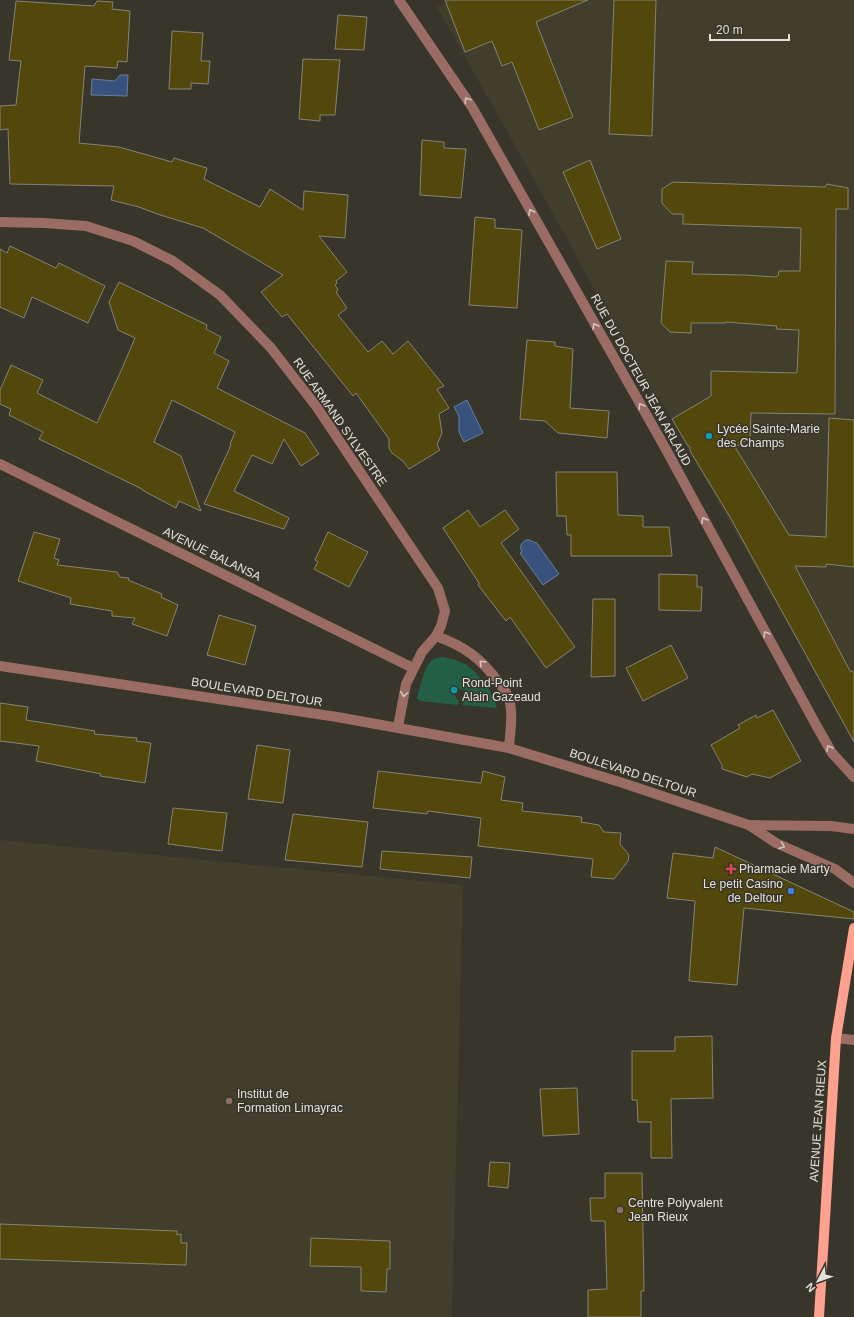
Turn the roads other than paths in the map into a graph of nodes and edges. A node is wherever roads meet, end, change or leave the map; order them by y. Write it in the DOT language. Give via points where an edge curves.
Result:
graph roads {
  1 [pos="399,0"];
  2 [pos="0,222"];
  3 [pos="0,464"];
  4 [pos="436,636"];
  5 [pos="0,666"];
  6 [pos="413,668"];
  7 [pos="398,727"];
  8 [pos="509,748"];
  9 [pos="854,777"];
  10 [pos="749,825"];
  11 [pos="854,829"];
  12 [pos="854,883"];
  13 [pos="854,928"];
  14 [pos="836,1038"];
  15 [pos="854,1040"];
  16 [pos="818,1317"];
  9 -- 1 [label="street, RUE DU DOCTEUR JEAN ARLAUD, one-way" via="832,753 663,444 472,107"];
  2 -- 4 [label="street, RUE ARMAND SYLVESTRE" via="86,226 133,241 173,261 220,295 271,348 316,406 438,588 445,611 442,626"];
  3 -- 6 [label="street, AVENUE BALANSA"];
  4 -- 6 [label="street" via="422,652"];
  8 -- 4 [label="street, one-way" via="512,717 508,696 494,676 473,654"];
  5 -- 7 [label="street, BOULEVARD DELTOUR"];
  6 -- 7 [label="street, one-way" via="406,684"];
  7 -- 8 [label="street, BOULEVARD DELTOUR"];
  8 -- 10 [label="street, BOULEVARD DELTOUR"];
  10 -- 11 [label="street, BOULEVARD DELTOUR" via="830,826"];
  10 -- 12 [label="street, BOULEVARD DELTOUR, one-way" via="776,843 835,869"];
  13 -- 14 [label="main road, AVENUE JEAN RIEUX"];
  14 -- 15 [label="street"];
  14 -- 16 [label="main road, AVENUE JEAN RIEUX"];
}
